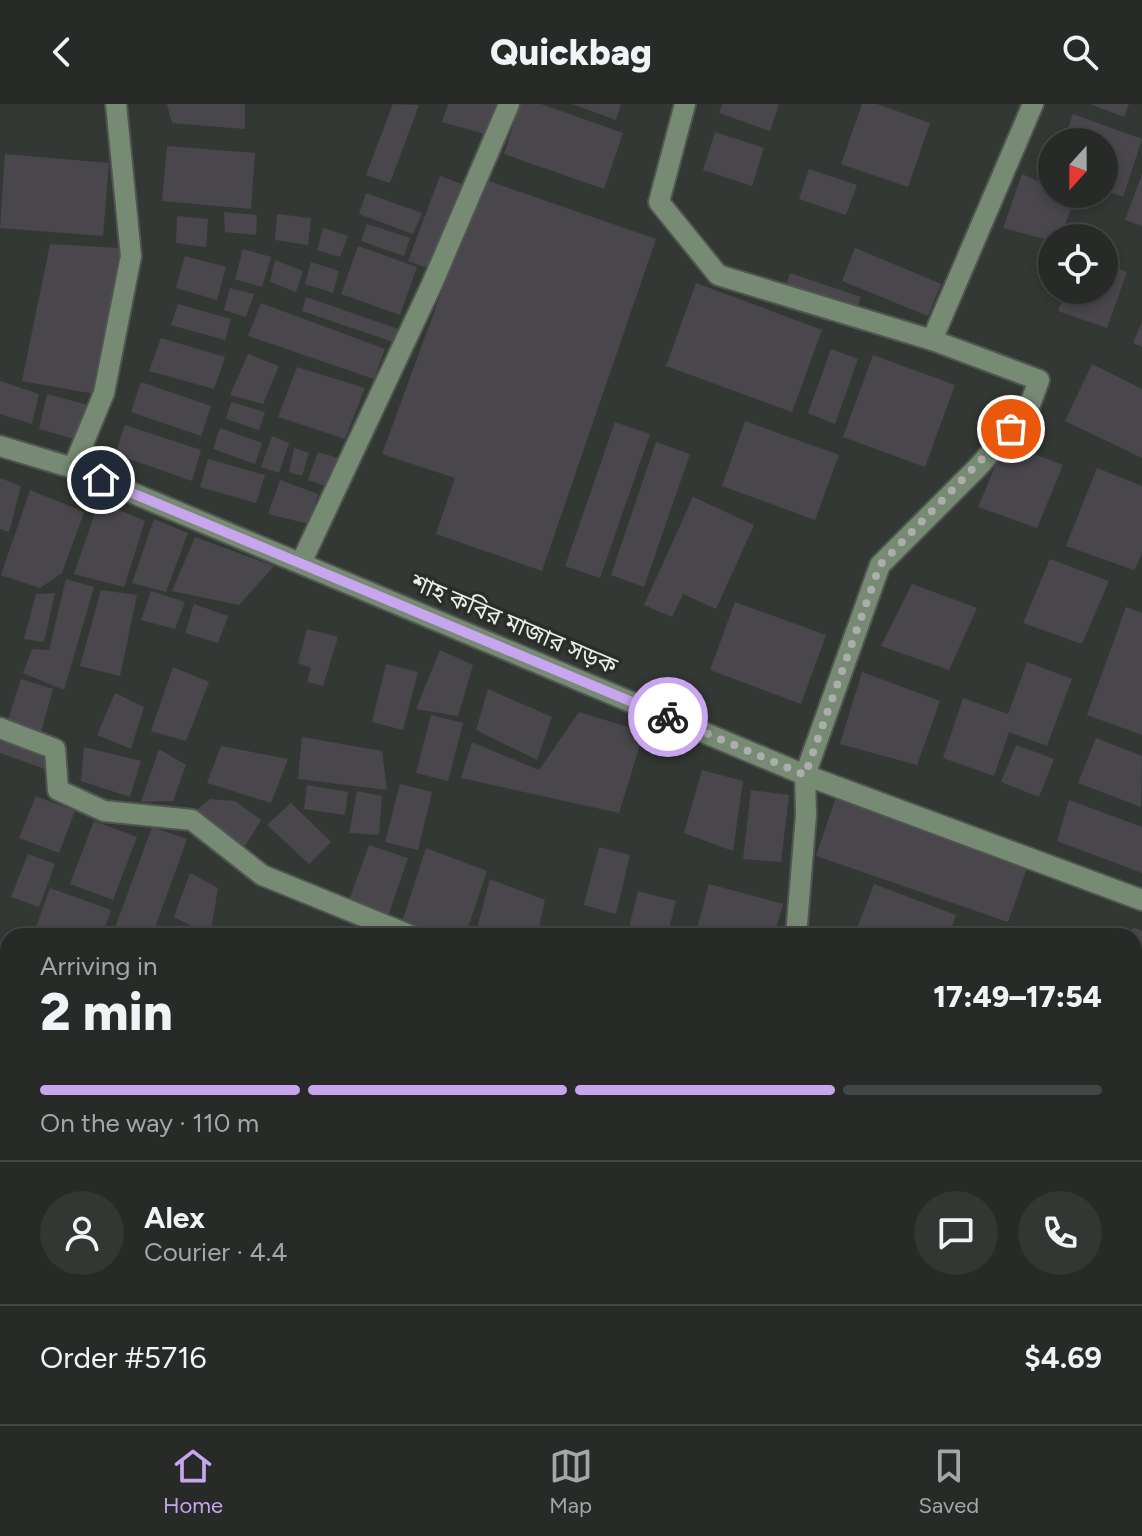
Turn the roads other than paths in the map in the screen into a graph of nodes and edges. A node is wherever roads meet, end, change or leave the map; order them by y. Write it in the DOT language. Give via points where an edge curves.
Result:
graph roads {
  1 [pos="116,104"];
  2 [pos="509,104"];
  3 [pos="685,104"];
  4 [pos="1033,104"];
  5 [pos="932,340"];
  6 [pos="0,446"];
  7 [pos="73,468"];
  8 [pos="301,563"];
  9 [pos="0,728"];
  10 [pos="805,775"];
  11 [pos="1142,900"];
  12 [pos="392,928"];
  13 [pos="797,928"];
  1 -- 7 [label="street" via="131,256 104,393"];
  2 -- 8 [label="street" via="432,284"];
  3 -- 5 [label="street" via="659,202 718,275"];
  4 -- 5 [label="street"];
  5 -- 10 [label="street" via="1039,380 1028,410 880,565"];
  6 -- 7 [label="street, শাহ কবির মাজার সড়ক"];
  7 -- 8 [label="street, শাহ কবির মাজার সড়ক"];
  8 -- 10 [label="street, শাহ কবির মাজার সড়ক"];
  9 -- 12 [label="street" via="55,749 58,790 104,811 192,820 262,875"];
  10 -- 11 [label="street, শাহ কবির মাজার সড়ক"];
  10 -- 13 [label="street"];
}
